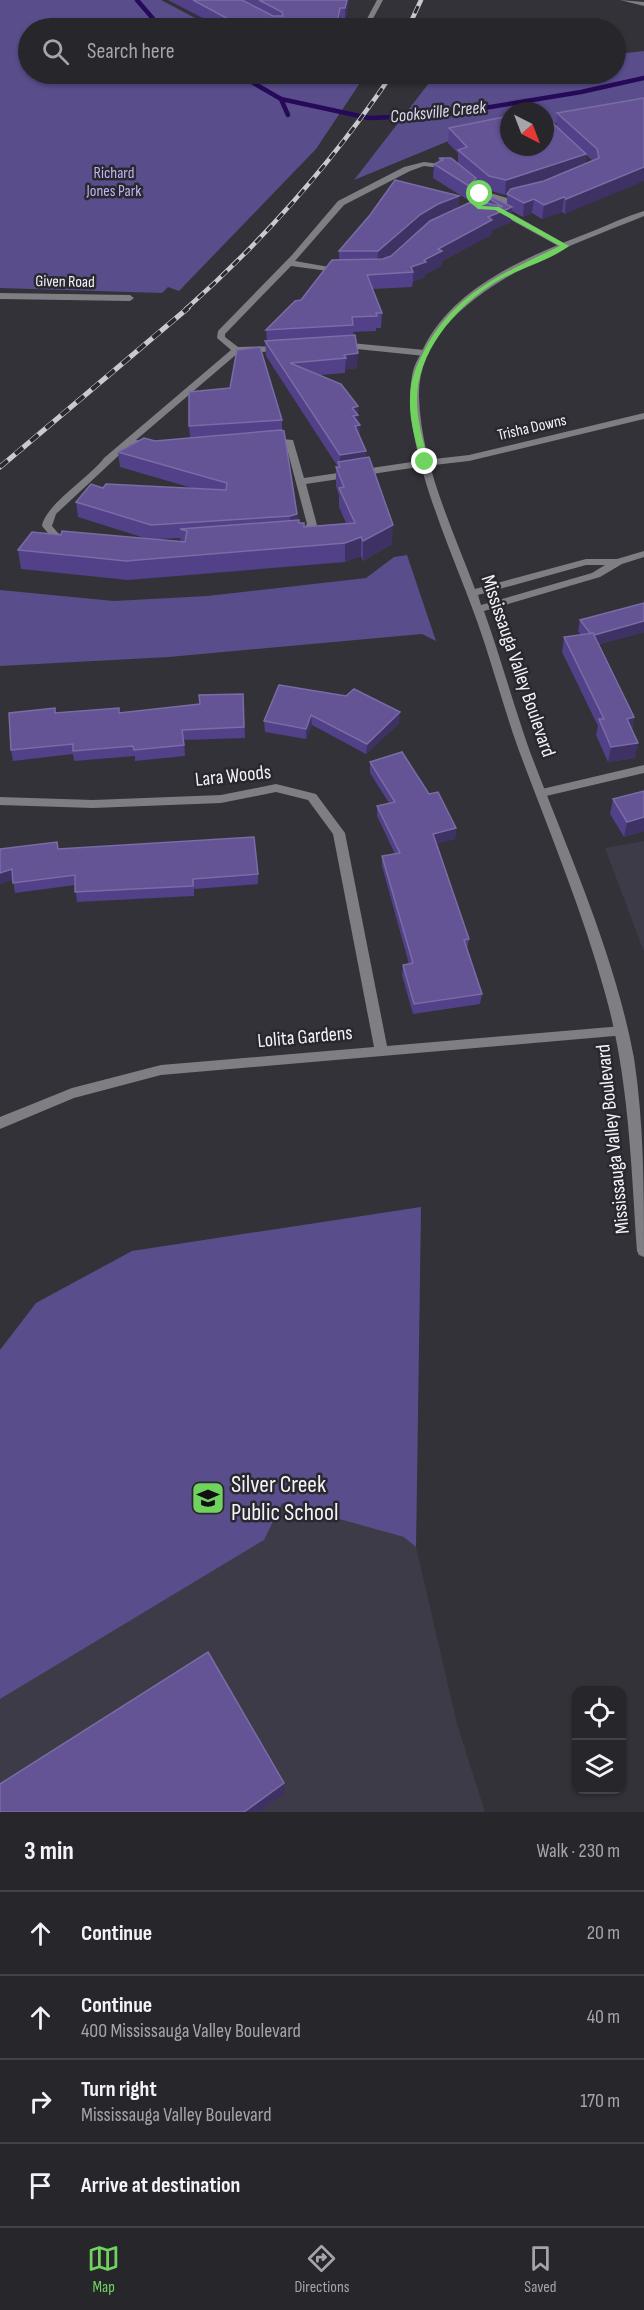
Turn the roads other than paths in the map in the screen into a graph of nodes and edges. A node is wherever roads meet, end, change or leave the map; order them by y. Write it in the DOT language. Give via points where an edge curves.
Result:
graph roads {
  1 [pos="380,0"];
  2 [pos="623,0"];
  3 [pos="644,4"];
  4 [pos="370,18"];
  5 [pos="485,194"];
  6 [pos="514,198"];
  7 [pos="504,200"];
  8 [pos="480,207"];
  9 [pos="496,208"];
  10 [pos="470,211"];
  11 [pos="644,213"];
  12 [pos="565,246"];
  13 [pos="289,263"];
  14 [pos="349,272"];
  15 [pos="0,296"];
  16 [pos="130,298"];
  17 [pos="331,345"];
  18 [pos="295,348"];
  19 [pos="236,350"];
  20 [pos="425,353"];
  21 [pos="644,416"];
  22 [pos="129,441"];
  23 [pos="259,442"];
  24 [pos="161,447"];
  25 [pos="425,462"];
  26 [pos="300,482"];
  27 [pos="281,537"];
  28 [pos="83,543"];
  29 [pos="644,554"];
  30 [pos="618,562"];
  31 [pos="472,593"];
  32 [pos="478,609"];
  33 [pos="644,769"];
  34 [pos="542,793"];
  35 [pos="0,801"];
  36 [pos="622,1031"];
  37 [pos="381,1050"];
  38 [pos="0,1123"];
  39 [pos="644,1251"];
  1 -- 4 [label="street"];
  2 -- 3 [label="street"];
  5 -- 7 [label="street"];
  5 -- 8 [label="street" via="474,198"];
  5 -- 13 [label="street" via="453,168 424,164 407,169 341,203"];
  6 -- 7 [label="street"];
  7 -- 9 [label="street"];
  8 -- 9 [label="street"];
  8 -- 10 [label="street"];
  9 -- 12 [label="street"];
  11 -- 12 [label="street, Mississauga Valley Boulevard"];
  12 -- 20 [label="street, Mississauga Valley Boulevard" via="489,283 438,330"];
  13 -- 14 [label="street"];
  13 -- 19 [label="street" via="221,333 221,338"];
  15 -- 16 [label="street, Given Road"];
  17 -- 20 [label="street"];
  18 -- 19 [label="street"];
  19 -- 22 [label="street"];
  20 -- 25 [label="street, Mississauga Valley Boulevard" via="417,371 413,398"];
  21 -- 25 [label="street, Trisha Downs" via="470,458"];
  22 -- 24 [label="street"];
  22 -- 28 [label="street" via="48,519 47,526 55,535"];
  23 -- 26 [label="street" via="290,442"];
  25 -- 26 [label="street, Trisha Downs"];
  25 -- 31 [label="street, Mississauga Valley Boulevard"];
  26 -- 27 [label="street" via="312,525 305,532"];
  29 -- 30 [label="street"];
  30 -- 31 [label="street" via="586,562"];
  30 -- 32 [label="street" via="596,575"];
  31 -- 32 [label="street, Mississauga Valley Boulevard"];
  32 -- 34 [label="street, Mississauga Valley Boulevard"];
  33 -- 34 [label="street"];
  34 -- 36 [label="street, Mississauga Valley Boulevard" via="602,961"];
  35 -- 37 [label="street, Lara Woods" via="93,804 209,799 276,788 312,796 339,833"];
  36 -- 37 [label="street, Lolita Gardens"];
  36 -- 39 [label="street, Mississauga Valley Boulevard"];
  37 -- 38 [label="street, Lolita Gardens" via="162,1070 72,1093"];
}
